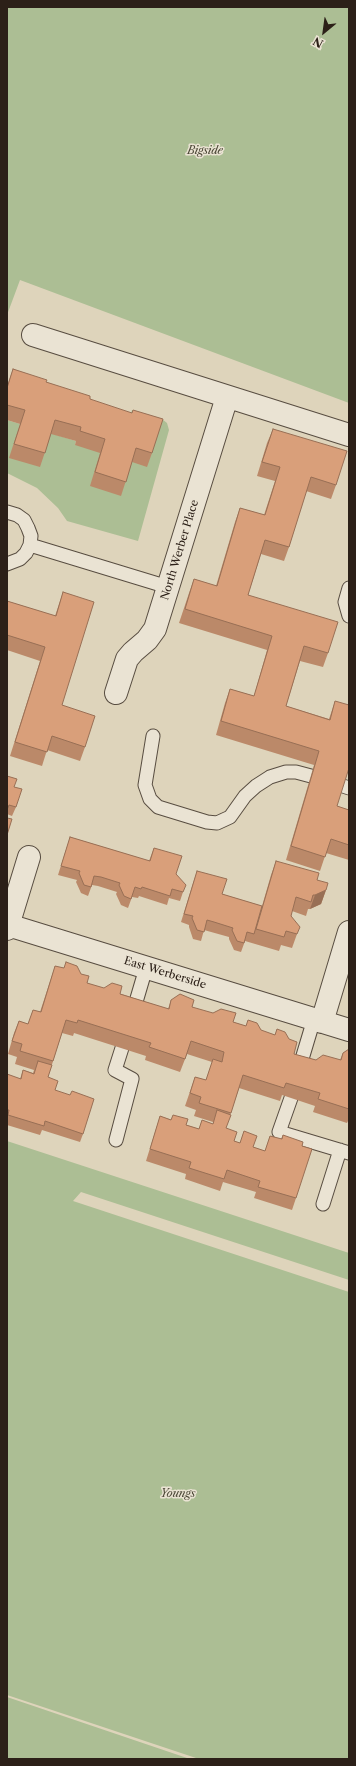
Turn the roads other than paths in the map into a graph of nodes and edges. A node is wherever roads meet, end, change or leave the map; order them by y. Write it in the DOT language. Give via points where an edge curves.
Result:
graph roads {
  1 [pos="32,335"];
  2 [pos="227,396"];
  3 [pos="349,435"];
  4 [pos="7,512"];
  5 [pos="30,545"];
  6 [pos="7,564"];
  7 [pos="168,587"];
  8 [pos="349,588"];
  9 [pos="349,616"];
  10 [pos="116,693"];
  11 [pos="153,736"];
  12 [pos="311,776"];
  13 [pos="29,857"];
  14 [pos="8,923"];
  15 [pos="349,932"];
  16 [pos="146,968"];
  17 [pos="133,1012"];
  18 [pos="318,1020"];
  19 [pos="349,1030"];
  20 [pos="122,1048"];
  21 [pos="299,1069"];
  22 [pos="291,1098"];
  23 [pos="116,1140"];
  24 [pos="345,1152"];
  25 [pos="323,1204"];
  1 -- 2 [label="street"];
  2 -- 3 [label="street"];
  2 -- 7 [label="street, North Werber Place"];
  4 -- 5 [label="lane" via="24,520 31,536"];
  5 -- 6 [label="lane" via="20,559"];
  5 -- 7 [label="lane"];
  7 -- 10 [label="street, North Werber Place" via="155,629 127,659"];
  8 -- 9 [label="lane" via="345,602"];
  11 -- 12 [label="lane" via="145,785 150,799 158,806 207,822 217,823 230,817 245,796 270,777 286,772"];
  13 -- 14 [label="street"];
  14 -- 16 [label="street, East Werberside"];
  15 -- 18 [label="street"];
  16 -- 17 [label="lane"];
  16 -- 18 [label="street, East Werberside"];
  18 -- 19 [label="street, East Werberside"];
  18 -- 21 [label="lane"];
  20 -- 23 [label="lane" via="115,1070 132,1080"];
  22 -- 24 [label="lane" via="279,1132"];
  24 -- 25 [label="lane"];
}
